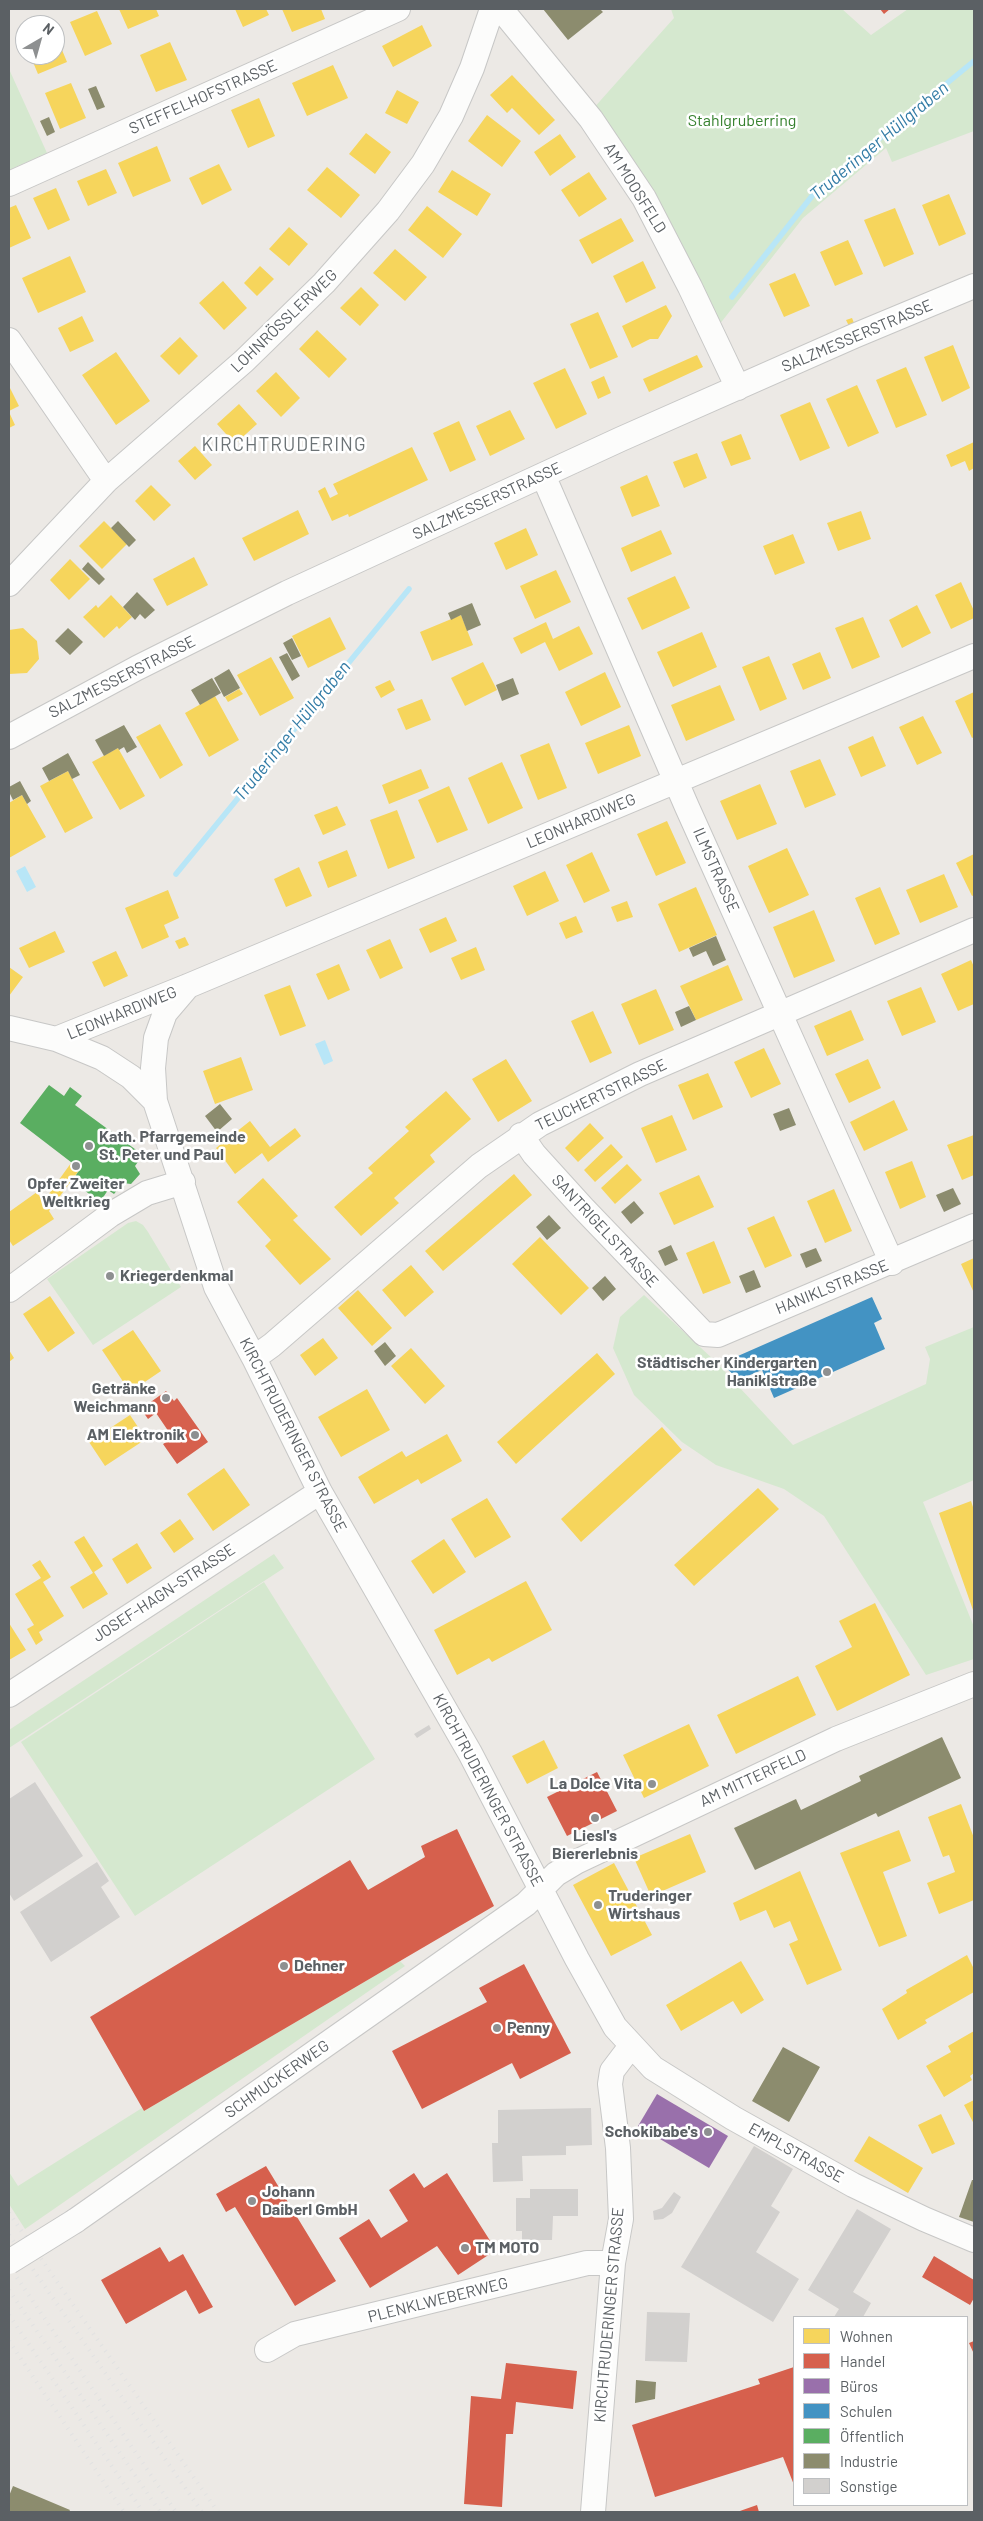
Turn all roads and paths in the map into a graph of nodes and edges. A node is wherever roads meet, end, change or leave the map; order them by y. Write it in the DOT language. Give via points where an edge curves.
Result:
graph roads {
  1 [pos="398,9"];
  2 [pos="492,9"];
  3 [pos="501,9"];
  4 [pos="9,184"];
  5 [pos="974,286"];
  6 [pos="11,349"];
  7 [pos="738,388"];
  8 [pos="542,475"];
  9 [pos="106,481"];
  10 [pos="9,584"];
  11 [pos="974,656"];
  12 [pos="9,736"];
  13 [pos="676,781"];
  14 [pos="974,930"];
  15 [pos="188,986"];
  16 [pos="780,1013"];
  17 [pos="9,1028"];
  18 [pos="56,1039"];
  19 [pos="155,1101"];
  20 [pos="521,1135"];
  21 [pos="183,1182"];
  22 [pos="974,1226"];
  23 [pos="892,1263"];
  24 [pos="9,1290"];
  25 [pos="691,1324"];
  26 [pos="254,1358"];
  27 [pos="320,1492"];
  28 [pos="974,1684"];
  29 [pos="9,1695"];
  30 [pos="541,1889"];
  31 [pos="630,2046"];
  32 [pos="974,2240"];
  33 [pos="9,2262"];
  34 [pos="613,2263"];
  35 [pos="267,2350"];
  36 [pos="593,2512"];
  1 -- 4 [label="street, STEFFELHOFSTRASSE"];
  2 -- 9 [label="street, LOHNRÖSSLERWEG" via="451,116 388,211 324,283 244,360"];
  3 -- 7 [label="street, AM MOOSFELD" via="590,119 644,198"];
  5 -- 7 [label="street, SALZMESSERSTRASSE"];
  6 -- 9 [label="street"];
  7 -- 8 [label="street, SALZMESSERSTRASSE"];
  8 -- 12 [label="street, SALZMESSERSTRASSE" via="288,593"];
  8 -- 13 [label="street, ILMSTRASSE"];
  9 -- 10 [label="street, LOHNRÖSSLERWEG"];
  11 -- 13 [label="street, LEONHARDIWEG"];
  13 -- 15 [label="street, LEONHARDIWEG"];
  13 -- 16 [label="street, ILMSTRASSE"];
  14 -- 16 [label="street, TEUCHERTSTRASSE"];
  15 -- 18 [label="street, LEONHARDIWEG"];
  15 -- 19 [label="street, LEONHARDIWEG" via="165,1013 156,1038 153,1068"];
  16 -- 20 [label="street, TEUCHERTSTRASSE" via="640,1074"];
  16 -- 23 [label="street, ILMSTRASSE"];
  17 -- 18 [label="street"];
  18 -- 19 [label="street" via="102,1058 131,1077"];
  19 -- 21 [label="street, KIRCHTRUDERINGER STRASSE"];
  20 -- 25 [label="street, SANTRIGELSTRASSE" via="558,1181"];
  20 -- 26 [label="street, TEUCHERTSTRASSE" via="479,1166"];
  21 -- 24 [label="street" via="147,1193 110,1215"];
  21 -- 26 [label="street, KIRCHTRUDERINGER STRASSE" via="216,1287"];
  22 -- 23 [label="street, HANIKLSTRASSE"];
  23 -- 25 [label="street, HANIKLSTRASSE" via="718,1335 704,1334"];
  26 -- 27 [label="street, KIRCHTRUDERINGER STRASSE"];
  27 -- 29 [label="street, JOSEF-HAGN-STRASSE"];
  27 -- 30 [label="street, KIRCHTRUDERINGER STRASSE" via="470,1753"];
  28 -- 30 [label="street, AM MITTERFELD" via="836,1738 615,1843 556,1874"];
  30 -- 31 [label="street, KIRCHTRUDERINGER STRASSE" via="615,2027"];
  30 -- 33 [label="street, SCHMUCKERWEG, bridge" via="526,1904 75,2220"];
  31 -- 32 [label="street, EMPLSTRASSE" via="654,2068 832,2174"];
  31 -- 34 [label="street, KIRCHTRUDERINGER STRASSE" via="612,2071 610,2084 618,2148 621,2219"];
  34 -- 35 [label="street, PLENKLWEBERWEG" via="587,2263 296,2334"];
  34 -- 36 [label="street, KIRCHTRUDERINGER STRASSE"];
}
